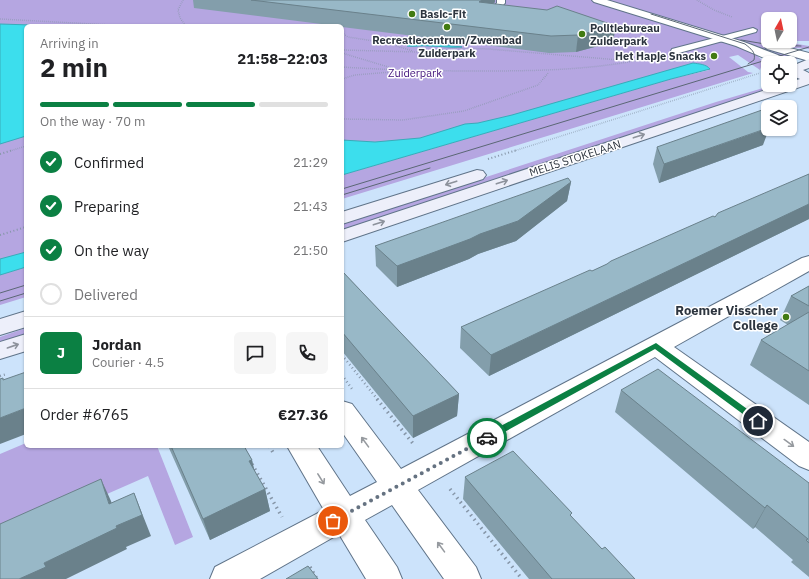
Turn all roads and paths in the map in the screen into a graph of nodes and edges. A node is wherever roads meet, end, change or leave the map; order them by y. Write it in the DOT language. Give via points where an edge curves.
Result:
graph roads {
  1 [pos="183,0"];
  2 [pos="501,0"];
  3 [pos="597,0"];
  4 [pos="618,0"];
  5 [pos="697,0"];
  6 [pos="506,16"];
  7 [pos="0,19"];
  8 [pos="93,24"];
  9 [pos="184,24"];
  10 [pos="753,30"];
  11 [pos="344,35"];
  12 [pos="727,37"];
  13 [pos="344,50"];
  14 [pos="675,51"];
  15 [pos="417,52"];
  16 [pos="344,54"];
  17 [pos="809,57"];
  18 [pos="344,67"];
  19 [pos="399,71"];
  20 [pos="550,71"];
  21 [pos="799,71"];
  22 [pos="344,78"];
  23 [pos="761,78"];
  24 [pos="761,79"];
  25 [pos="344,118"];
  26 [pos="24,147"];
  27 [pos="0,154"];
  28 [pos="486,160"];
  29 [pos="344,217"];
  30 [pos="24,228"];
  31 [pos="0,235"];
  32 [pos="344,235"];
  33 [pos="809,262"];
  34 [pos="24,320"];
  35 [pos="0,327"];
  36 [pos="24,343"];
  37 [pos="656,346"];
  38 [pos="0,351"];
  39 [pos="344,415"];
  40 [pos="302,448"];
  41 [pos="809,458"];
  42 [pos="250,460"];
  43 [pos="397,486"];
  44 [pos="344,515"];
  45 [pos="296,542"];
  46 [pos="227,579"];
  47 [pos="317,579"];
  48 [pos="385,579"];
  49 [pos="464,579"];
  1 -- 9 [label="path" via="178,10"];
  2 -- 6 [label="lane" via="491,14"];
  3 -- 12 [label="street"];
  4 -- 12 [label="street"];
  5 -- 10 [label="path" via="723,15 758,23 761,26"];
  7 -- 8 [label="path"];
  10 -- 12 [label="lane"];
  11 -- 15 [label="path"];
  12 -- 14 [label="lane"];
  12 -- 17 [label="street"];
  12 -- 21 [label="street"];
  13 -- 15 [label="path"];
  15 -- 20 [label="path" via="458,48 489,49 637,61"];
  16 -- 19 [label="path"];
  18 -- 19 [label="path"];
  19 -- 20 [label="path"];
  19 -- 22 [label="path"];
  20 -- 25 [label="path" via="538,85 464,111 403,120"];
  32 -- 21 [label="street, MELIS STOKELAAN, one-way"];
  23 -- 28 [label="path, MELIS STOKELAAN"];
  24 -- 29 [label="street, MELIS STOKELAAN, one-way"];
  26 -- 27 [label="path"];
  30 -- 31 [label="path"];
  33 -- 37 [label="street"];
  34 -- 35 [label="street"];
  38 -- 36 [label="street, one-way"];
  37 -- 41 [label="street, one-way"];
  37 -- 43 [label="street"];
  43 -- 39 [label="street, one-way"];
  40 -- 44 [label="street, one-way"];
  42 -- 45 [label="path"];
  43 -- 44 [label="street"];
  49 -- 43 [label="street, one-way"];
  44 -- 45 [label="street"];
  44 -- 48 [label="street"];
  45 -- 46 [label="street"];
  45 -- 47 [label="path"];
}
